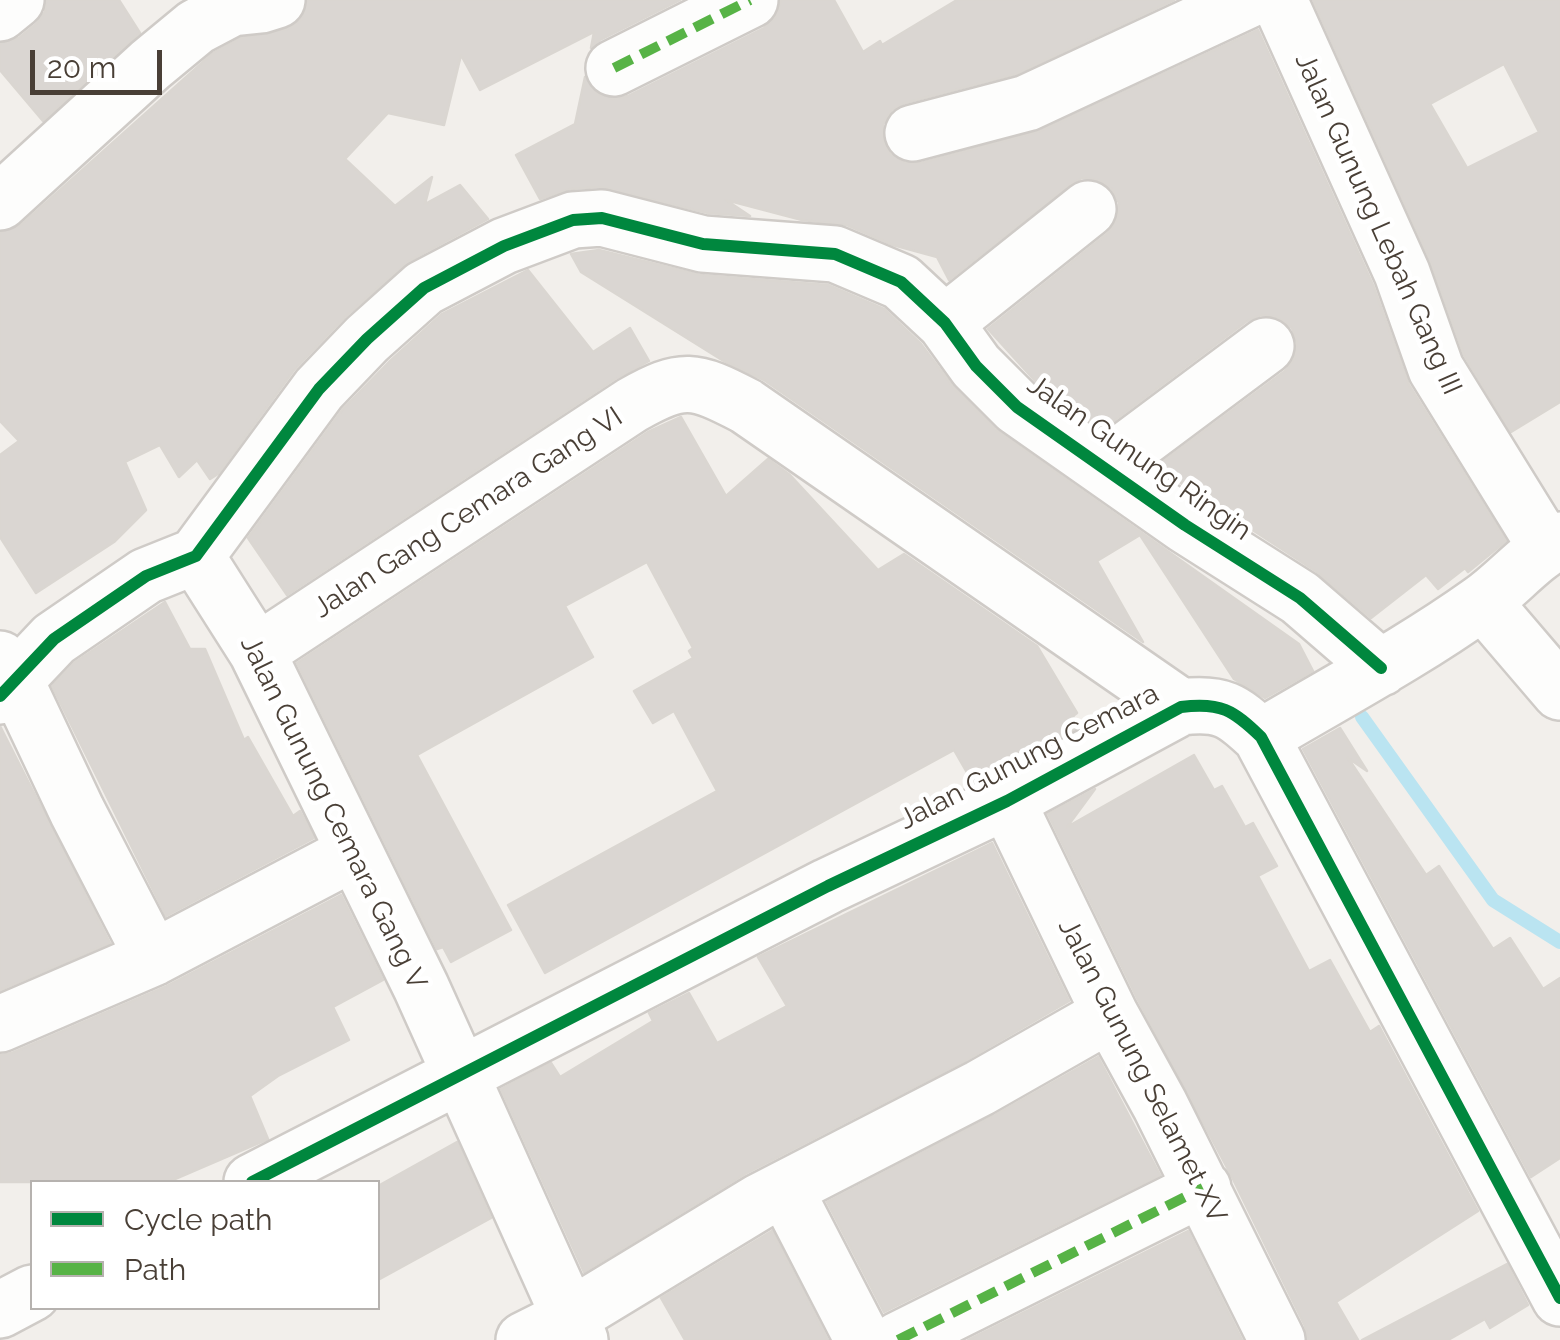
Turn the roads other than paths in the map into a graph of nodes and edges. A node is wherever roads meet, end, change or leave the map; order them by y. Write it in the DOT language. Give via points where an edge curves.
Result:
graph roads {
  1 [pos="16,0"];
  2 [pos="277,0"];
  3 [pos="750,0"];
  4 [pos="1248,0"];
  5 [pos="1279,0"];
  6 [pos="0,13"];
  7 [pos="614,68"];
  8 [pos="912,132"];
  9 [pos="0,202"];
  10 [pos="1088,209"];
  11 [pos="945,324"];
  12 [pos="1266,346"];
  13 [pos="1104,467"];
  14 [pos="1553,544"];
  15 [pos="196,556"];
  16 [pos="1483,602"];
  17 [pos="257,652"];
  18 [pos="5,679"];
  19 [pos="1357,681"];
  20 [pos="1560,692"];
  21 [pos="1181,707"];
  22 [pos="1261,737"];
  23 [pos="1007,802"];
  24 [pos="355,852"];
  25 [pos="153,958"];
  26 [pos="1110,1014"];
  27 [pos="0,1024"];
  28 [pos="458,1076"];
  29 [pos="256,1180"];
  30 [pos="1203,1188"];
  31 [pos="784,1189"];
  32 [pos="1545,1232"];
  33 [pos="30,1295"];
  34 [pos="1560,1298"];
  35 [pos="0,1310"];
  36 [pos="557,1333"];
  37 [pos="863,1340"];
  38 [pos="898,1340"];
  39 [pos="1276,1340"];
  1 -- 6 [label="street"];
  2 -- 9 [label="street" via="232,8 196,27"];
  3 -- 7 [label="street"];
  4 -- 8 [label="street" via="1027,104"];
  5 -- 14 [label="street, Jalan Gunung Lebah Gang III" via="1402,273 1436,369"];
  10 -- 11 [label="street"];
  11 -- 13 [label="street, Jalan Gunung Ringin" via="1017,407"];
  11 -- 15 [label="street, Jalan Gunung Ringin" via="901,282 836,254 741,249 602,218 573,220 424,288 319,390"];
  12 -- 13 [label="street"];
  13 -- 19 [label="street, Jalan Gunung Ringin" via="1300,598"];
  14 -- 16 [label="street"];
  15 -- 17 [label="street, Jalan Gunung Cemara Gang V"];
  15 -- 18 [label="street" via="146,576"];
  16 -- 19 [label="street"];
  16 -- 20 [label="street"];
  17 -- 21 [label="street, Jalan Gang Cemara Gang VI" via="632,405 682,383 710,386 746,406"];
  17 -- 24 [label="street, Jalan Gunung Cemara Gang V"];
  18 -- 25 [label="street"];
  19 -- 22 [label="street"];
  21 -- 22 [label="street, Jalan Gunung Cemara" via="1204,704 1236,713"];
  21 -- 23 [label="street, Jalan Gunung Cemara"];
  22 -- 32 [label="street, Jalan Gunung Cemara"];
  23 -- 26 [label="street, Jalan Gunung Selamet XV"];
  23 -- 28 [label="street, Jalan Gunung Cemara"];
  24 -- 25 [label="street"];
  24 -- 28 [label="street, Jalan Gunung Cemara Gang V"];
  25 -- 27 [label="street"];
  26 -- 30 [label="street, Jalan Gunung Selamet XV"];
  26 -- 31 [label="street"];
  28 -- 29 [label="street, Jalan Gunung Cemara"];
  28 -- 36 [label="street, Jalan Gunung Cemara Gang V"];
  30 -- 38 [label="street"];
  30 -- 39 [label="street, Jalan Gunung Selamet XV"];
  31 -- 36 [label="street"];
  31 -- 37 [label="street"];
  32 -- 34 [label="street, Jalan Gunung Cemara"];
  33 -- 35 [label="street"];
}
